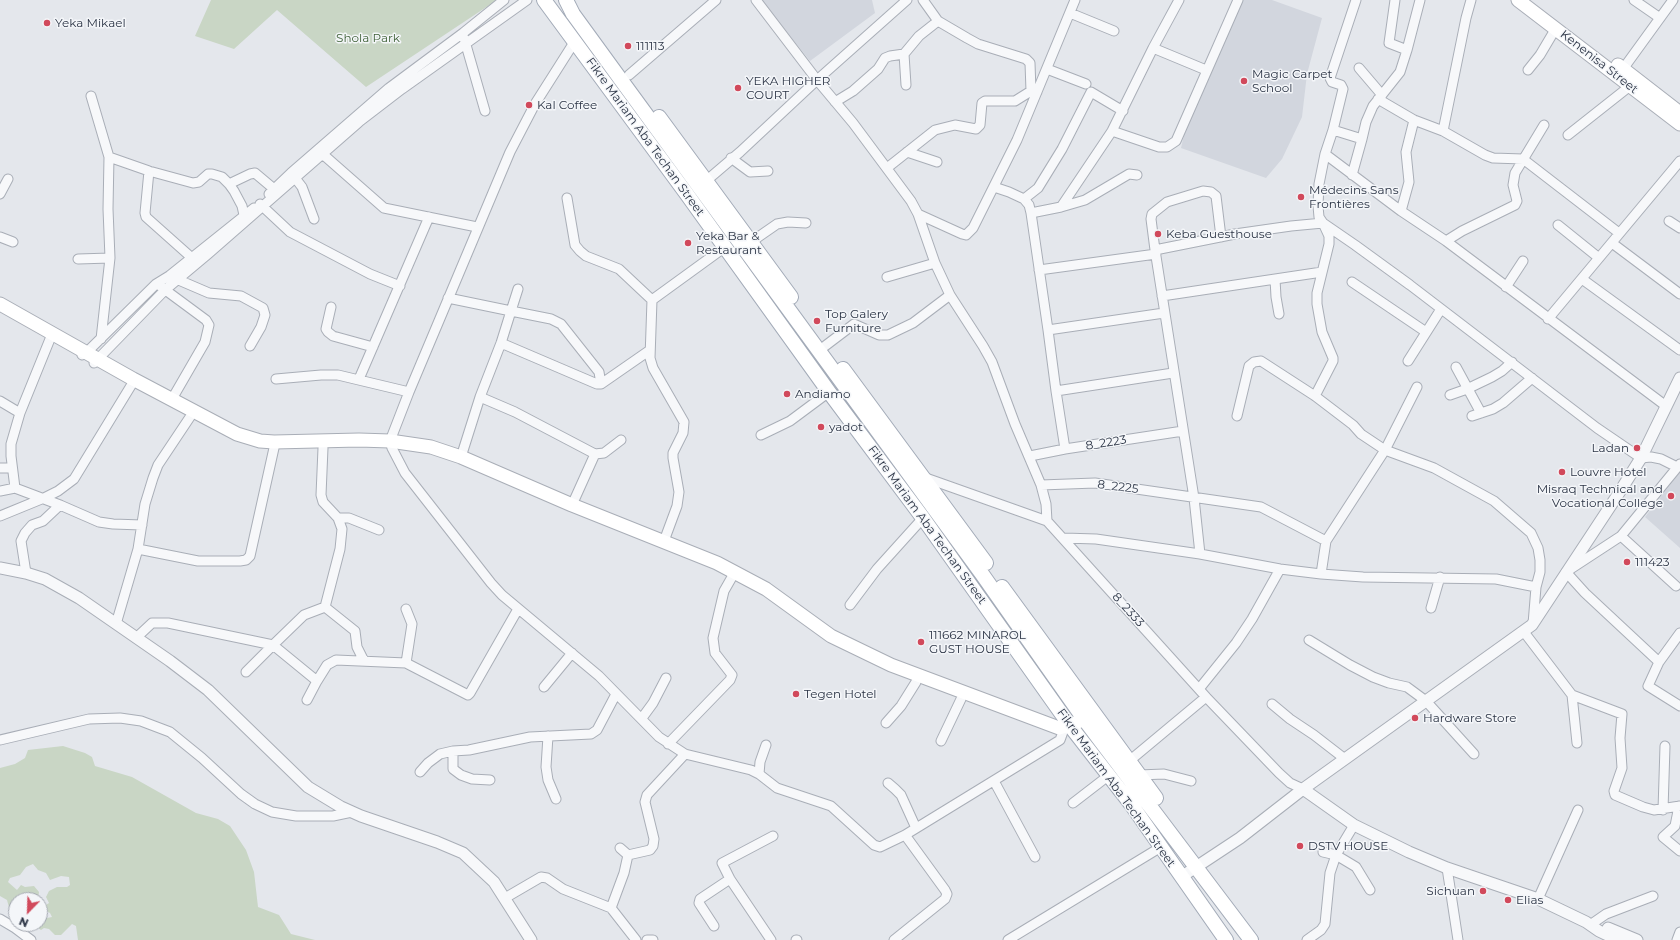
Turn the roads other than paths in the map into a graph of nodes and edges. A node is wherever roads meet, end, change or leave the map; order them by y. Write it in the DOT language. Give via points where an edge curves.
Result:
graph roads {
  1 [pos="504,0"];
  2 [pos="527,0"];
  3 [pos="544,0"];
  4 [pos="568,0"];
  5 [pos="716,0"];
  6 [pos="756,0"];
  7 [pos="907,0"];
  8 [pos="923,0"];
  9 [pos="1075,0"];
  10 [pos="1178,0"];
  11 [pos="1238,0"];
  12 [pos="1356,0"];
  13 [pos="1395,0"];
  14 [pos="1420,0"];
  15 [pos="1471,0"];
  16 [pos="1518,0"];
  17 [pos="1532,0"];
  18 [pos="1634,0"];
  19 [pos="1673,0"];
  20 [pos="1070,13"];
  21 [pos="1660,18"];
  22 [pos="938,21"];
  23 [pos="1556,28"];
  24 [pos="1114,31"];
  25 [pos="463,33"];
  26 [pos="575,41"];
  27 [pos="466,43"];
  28 [pos="1153,48"];
  29 [pos="1408,50"];
  30 [pos="904,54"];
  31 [pos="1359,68"];
  32 [pos="1047,69"];
  33 [pos="1623,69"];
  34 [pos="1206,70"];
  35 [pos="1528,70"];
  36 [pos="629,75"];
  37 [pos="817,80"];
  38 [pos="1086,84"];
  39 [pos="906,85"];
  40 [pos="1630,86"];
  41 [pos="1034,92"];
  42 [pos="91,96"];
  43 [pos="1380,97"];
  44 [pos="835,102"];
  45 [pos="485,111"];
  46 [pos="1122,111"];
  47 [pos="1680,113"];
  48 [pos="1414,120"];
  49 [pos="1544,124"];
  50 [pos="1680,124"];
  51 [pos="1333,130"];
  52 [pos="1112,131"];
  53 [pos="1443,131"];
  54 [pos="1568,135"];
  55 [pos="1362,139"];
  56 [pos="320,152"];
  57 [pos="907,152"];
  58 [pos="1325,154"];
  59 [pos="109,157"];
  60 [pos="731,158"];
  61 [pos="1523,159"];
  62 [pos="1680,161"];
  63 [pos="937,162"];
  64 [pos="887,168"];
  65 [pos="149,171"];
  66 [pos="768,172"];
  67 [pos="1137,175"];
  68 [pos="1352,175"];
  69 [pos="293,176"];
  70 [pos="8,179"];
  71 [pos="229,184"];
  72 [pos="696,186"];
  73 [pos="994,187"];
  74 [pos="274,189"];
  75 [pos="0,194"];
  76 [pos="567,198"];
  77 [pos="1024,199"];
  78 [pos="261,205"];
  79 [pos="1061,207"];
  80 [pos="1401,211"];
  81 [pos="1031,213"];
  82 [pos="918,214"];
  83 [pos="244,215"];
  84 [pos="429,217"];
  85 [pos="314,219"];
  86 [pos="1669,221"];
  87 [pos="806,223"];
  88 [pos="1323,223"];
  89 [pos="1558,225"];
  90 [pos="477,227"];
  91 [pos="1680,228"];
  92 [pos="1619,233"];
  93 [pos="0,236"];
  94 [pos="1221,237"];
  95 [pos="1446,241"];
  96 [pos="13,242"];
  97 [pos="751,242"];
  98 [pos="1612,243"];
  99 [pos="725,247"];
  100 [pos="1155,252"];
  101 [pos="110,258"];
  102 [pos="192,258"];
  103 [pos="1598,258"];
  104 [pos="78,260"];
  105 [pos="1523,260"];
  106 [pos="935,263"];
  107 [pos="1039,270"];
  108 [pos="1322,272"];
  109 [pos="887,277"];
  110 [pos="173,278"];
  111 [pos="1275,279"];
  112 [pos="1582,279"];
  113 [pos="1352,282"];
  114 [pos="156,284"];
  115 [pos="400,286"];
  116 [pos="1506,287"];
  117 [pos="518,289"];
  118 [pos="165,290"];
  119 [pos="1680,294"];
  120 [pos="950,295"];
  121 [pos="1162,296"];
  122 [pos="448,298"];
  123 [pos="652,300"];
  124 [pos="0,304"];
  125 [pos="331,307"];
  126 [pos="1441,308"];
  127 [pos="0,310"];
  128 [pos="510,311"];
  129 [pos="1164,313"];
  130 [pos="1280,314"];
  131 [pos="1548,319"];
  132 [pos="1048,330"];
  133 [pos="1426,332"];
  134 [pos="50,339"];
  135 [pos="101,339"];
  136 [pos="501,343"];
  137 [pos="250,346"];
  138 [pos="826,346"];
  139 [pos="373,347"];
  140 [pos="650,350"];
  141 [pos="1680,350"];
  142 [pos="90,357"];
  143 [pos="1408,361"];
  144 [pos="1512,362"];
  145 [pos="1456,367"];
  146 [pos="1174,373"];
  147 [pos="1532,378"];
  148 [pos="1680,378"];
  149 [pos="276,379"];
  150 [pos="359,380"];
  151 [pos="132,384"];
  152 [pos="601,384"];
  153 [pos="1417,387"];
  154 [pos="1467,389"];
  155 [pos="1056,390"];
  156 [pos="408,392"];
  157 [pos="829,392"];
  158 [pos="1450,395"];
  159 [pos="1315,396"];
  160 [pos="480,397"];
  161 [pos="172,399"];
  162 [pos="0,401"];
  163 [pos="1666,406"];
  164 [pos="20,413"];
  165 [pos="1482,413"];
  166 [pos="1237,416"];
  167 [pos="1472,416"];
  168 [pos="190,417"];
  169 [pos="1182,431"];
  170 [pos="761,435"];
  171 [pos="621,440"];
  172 [pos="274,445"];
  173 [pos="391,445"];
  174 [pos="323,448"];
  175 [pos="1065,449"];
  176 [pos="1385,450"];
  177 [pos="595,454"];
  178 [pos="1030,456"];
  179 [pos="461,457"];
  180 [pos="1641,458"];
  181 [pos="1679,465"];
  182 [pos="0,468"];
  183 [pos="12,468"];
  184 [pos="923,477"];
  185 [pos="1041,485"];
  186 [pos="15,488"];
  187 [pos="0,491"];
  188 [pos="44,498"];
  189 [pos="1194,498"];
  190 [pos="60,505"];
  191 [pos="572,505"];
  192 [pos="0,516"];
  193 [pos="338,518"];
  194 [pos="923,518"];
  195 [pos="1047,521"];
  196 [pos="610,524"];
  197 [pos="142,525"];
  198 [pos="379,530"];
  199 [pos="1621,536"];
  200 [pos="1064,538"];
  201 [pos="664,541"];
  202 [pos="1326,541"];
  203 [pos="138,549"];
  204 [pos="1200,554"];
  205 [pos="0,568"];
  206 [pos="1280,569"];
  207 [pos="1566,572"];
  208 [pos="26,573"];
  209 [pos="1321,574"];
  210 [pos="732,577"];
  211 [pos="1440,577"];
  212 [pos="1676,586"];
  213 [pos="1536,587"];
  214 [pos="850,605"];
  215 [pos="325,607"];
  216 [pos="1432,608"];
  217 [pos="406,609"];
  218 [pos="518,609"];
  219 [pos="116,624"];
  220 [pos="1532,625"];
  221 [pos="1524,632"];
  222 [pos="1680,633"];
  223 [pos="136,638"];
  224 [pos="1309,640"];
  225 [pos="1677,644"];
  226 [pos="273,645"];
  227 [pos="838,645"];
  228 [pos="572,653"];
  229 [pos="364,661"];
  230 [pos="1659,662"];
  231 [pos="406,663"];
  232 [pos="246,672"];
  233 [pos="666,678"];
  234 [pos="316,681"];
  235 [pos="916,682"];
  236 [pos="544,686"];
  237 [pos="1199,690"];
  238 [pos="616,694"];
  239 [pos="1572,695"];
  240 [pos="1206,697"];
  241 [pos="961,699"];
  242 [pos="307,700"];
  243 [pos="1426,701"];
  244 [pos="1272,704"];
  245 [pos="1680,706"];
  246 [pos="642,718"];
  247 [pos="1084,720"];
  248 [pos="886,723"];
  249 [pos="1049,726"];
  250 [pos="1068,727"];
  251 [pos="548,736"];
  252 [pos="0,740"];
  253 [pos="941,741"];
  254 [pos="1577,743"];
  255 [pos="668,744"];
  256 [pos="766,746"];
  257 [pos="1665,746"];
  258 [pos="453,751"];
  259 [pos="685,754"];
  260 [pos="1474,754"];
  261 [pos="1344,760"];
  262 [pos="1128,762"];
  263 [pos="420,772"];
  264 [pos="759,774"];
  265 [pos="1139,775"];
  266 [pos="1108,776"];
  267 [pos="490,780"];
  268 [pos="994,781"];
  269 [pos="1191,781"];
  270 [pos="888,783"];
  271 [pos="1303,788"];
  272 [pos="556,799"];
  273 [pos="1073,803"];
  274 [pos="1680,806"];
  275 [pos="1578,810"];
  276 [pos="1663,810"];
  277 [pos="352,812"];
  278 [pos="1354,825"];
  279 [pos="916,828"];
  280 [pos="905,835"];
  281 [pos="773,836"];
  282 [pos="1161,847"];
  283 [pos="620,848"];
  284 [pos="1182,850"];
  285 [pos="1680,851"];
  286 [pos="1323,852"];
  287 [pos="628,855"];
  288 [pos="1336,856"];
  289 [pos="1035,857"];
  290 [pos="1196,867"];
  291 [pos="1447,868"];
  292 [pos="1181,877"];
  293 [pos="730,879"];
  294 [pos="1370,890"];
  295 [pos="1653,896"];
  296 [pos="505,898"];
  297 [pos="1538,899"];
  298 [pos="611,908"];
  299 [pos="0,920"];
  300 [pos="1590,922"];
  301 [pos="714,926"];
  302 [pos="1680,932"];
  303 [pos="765,938"];
  304 [pos="31,940"];
  305 [pos="531,940"];
  306 [pos="636,940"];
  307 [pos="647,940"];
  308 [pos="653,940"];
  309 [pos="894,940"];
  310 [pos="1008,940"];
  311 [pos="1226,940"];
  312 [pos="1251,940"];
  313 [pos="1307,940"];
  314 [pos="1458,940"];
  315 [pos="1618,940"];
  316 [pos="1637,940"];
  317 [pos="1677,940"];
  1 -- 25 [label="street"];
  2 -- 27 [label="street"];
  3 -- 26 [label="main road, Fikre Mariam Aba Techan Street"];
  4 -- 36 [label="main road" via="580,10"];
  4 -- 72 [label="main road, Fikre Mariam Aba Techan Street" via="573,14"];
  5 -- 36 [label="street"];
  6 -- 37 [label="street"];
  7 -- 37 [label="street"];
  8 -- 22 [label="street"];
  9 -- 20 [label="street"];
  10 -- 28 [label="street"];
  11 -- 34 [label="street"];
  12 -- 51 [label="street" via="1330,78 1343,88"];
  13 -- 29 [label="street" via="1389,43"];
  14 -- 29 [label="street"];
  15 -- 53 [label="street"];
  16 -- 23 [label="main road, Kenenisa Street"];
  17 -- 33 [label="main road, Kenenisa Street"];
  18 -- 21 [label="street"];
  19 -- 21 [label="street"];
  20 -- 24 [label="street"];
  20 -- 32 [label="street"];
  21 -- 33 [label="street"];
  22 -- 30 [label="street" via="919,36"];
  22 -- 41 [label="street" via="978,44 1026,59 1030,63"];
  23 -- 35 [label="street"];
  23 -- 40 [label="main road, Kenenisa Street"];
  25 -- 27 [label="street"];
  25 -- 56 [label="street" via="389,88"];
  26 -- 72 [label="main road, Fikre Mariam Aba Techan Street"];
  26 -- 90 [label="street" via="535,104 510,152"];
  27 -- 45 [label="street"];
  27 -- 56 [label="street"];
  28 -- 34 [label="street"];
  28 -- 46 [label="street"];
  29 -- 43 [label="street" via="1398,76"];
  30 -- 39 [label="street"];
  30 -- 44 [label="street" via="885,58 876,71 854,91"];
  31 -- 43 [label="street"];
  32 -- 38 [label="street"];
  32 -- 41 [label="street"];
  33 -- 47 [label="main road, Kenenisa Street"];
  34 -- 52 [label="street" via="1176,142 1172,146 1159,147"];
  36 -- 72 [label="main road"];
  37 -- 44 [label="street"];
  37 -- 60 [label="street"];
  40 -- 50 [label="main road, Kenenisa Street"];
  40 -- 54 [label="street"];
  41 -- 57 [label="street" via="1015,101 985,101 982,103 980,125 976,129 955,126 935,130"];
  41 -- 73 [label="street" via="1017,140"];
  42 -- 59 [label="street"];
  43 -- 48 [label="street"];
  43 -- 55 [label="street" via="1366,122"];
  44 -- 64 [label="street"];
  46 -- 52 [label="street"];
  46 -- 77 [label="street" via="1091,92 1062,149 1038,188"];
  48 -- 53 [label="street"];
  48 -- 80 [label="street" via="1406,152 1409,182"];
  49 -- 61 [label="street"];
  51 -- 55 [label="street"];
  51 -- 58 [label="street"];
  52 -- 79 [label="street"];
  53 -- 61 [label="street" via="1493,158"];
  55 -- 68 [label="street"];
  56 -- 69 [label="street"];
  56 -- 84 [label="street" via="384,208"];
  57 -- 63 [label="street"];
  57 -- 64 [label="street"];
  58 -- 68 [label="street"];
  58 -- 88 [label="street" via="1318,199 1319,217"];
  59 -- 65 [label="street"];
  59 -- 101 [label="street"];
  60 -- 66 [label="street" via="750,172"];
  60 -- 72 [label="street"];
  61 -- 92 [label="street"];
  61 -- 95 [label="street" via="1513,178 1517,201 1515,205"];
  62 -- 92 [label="street"];
  64 -- 82 [label="street"];
  65 -- 71 [label="street" via="196,184 208,174 212,174 222,177"];
  65 -- 102 [label="street" via="146,217"];
  67 -- 79 [label="street" via="1128,174 1085,200"];
  68 -- 80 [label="street"];
  69 -- 74 [label="street"];
  69 -- 78 [label="street"];
  69 -- 85 [label="street" via="302,187"];
  70 -- 75 [label="street"];
  71 -- 74 [label="street" via="255,174"];
  71 -- 83 [label="street" via="242,206"];
  72 -- 97 [label="main road"];
  72 -- 99 [label="main road, Fikre Mariam Aba Techan Street"];
  72 -- 247 [label="main road, Fikre Mariam Aba Techan Street" via="982,574"];
  73 -- 77 [label="street"];
  73 -- 82 [label="street" via="973,228 966,235"];
  74 -- 78 [label="street"];
  76 -- 123 [label="street" via="576,245 580,251 586,256 619,269"];
  77 -- 81 [label="street"];
  78 -- 83 [label="street"];
  78 -- 110 [label="street"];
  78 -- 115 [label="street" via="290,232 370,274"];
  79 -- 81 [label="street"];
  80 -- 95 [label="street"];
  81 -- 107 [label="street"];
  82 -- 106 [label="street"];
  83 -- 102 [label="street"];
  84 -- 90 [label="street"];
  84 -- 115 [label="street"];
  86 -- 91 [label="street"];
  87 -- 97 [label="street" via="777,224"];
  88 -- 94 [label="street"];
  88 -- 108 [label="street" via="1329,236 1329,244"];
  88 -- 126 [label="street"];
  89 -- 103 [label="street"];
  90 -- 122 [label="street"];
  92 -- 98 [label="street"];
  93 -- 96 [label="street"];
  94 -- 100 [label="street"];
  94 -- 100 [label="street" via="1216,196 1203,191 1167,202 1152,214"];
  95 -- 116 [label="street"];
  97 -- 138 [label="main road"];
  98 -- 103 [label="street"];
  98 -- 119 [label="street"];
  99 -- 123 [label="street"];
  99 -- 157 [label="main road, Fikre Mariam Aba Techan Street"];
  100 -- 107 [label="street"];
  100 -- 121 [label="street"];
  101 -- 104 [label="street"];
  101 -- 135 [label="street"];
  102 -- 110 [label="street"];
  103 -- 112 [label="street"];
  105 -- 116 [label="street"];
  106 -- 109 [label="street"];
  106 -- 120 [label="street"];
  107 -- 132 [label="street"];
  108 -- 111 [label="street"];
  108 -- 159 [label="street" via="1317,293 1318,317 1333,361"];
  110 -- 114 [label="street"];
  110 -- 118 [label="street"];
  110 -- 137 [label="street" via="209,293 240,296 263,308 261,327"];
  111 -- 121 [label="street"];
  111 -- 130 [label="street"];
  112 -- 131 [label="street"];
  112 -- 141 [label="street"];
  113 -- 133 [label="street"];
  114 -- 118 [label="street"];
  114 -- 135 [label="street"];
  115 -- 139 [label="street"];
  116 -- 131 [label="street"];
  117 -- 128 [label="street"];
  118 -- 142 [label="street"];
  118 -- 161 [label="street" via="206,320 209,325 205,342"];
  120 -- 138 [label="street" via="913,323 888,335 879,335 854,324"];
  120 -- 178 [label="street" via="992,362 1012,418"];
  121 -- 129 [label="street"];
  122 -- 128 [label="street"];
  122 -- 156 [label="street"];
  123 -- 140 [label="street"];
  124 -- 142 [label="main road"];
  125 -- 139 [label="street" via="326,329 328,332 333,336"];
  126 -- 133 [label="street"];
  126 -- 144 [label="street"];
  127 -- 134 [label="main road"];
  128 -- 136 [label="street"];
  128 -- 152 [label="street" via="561,324 599,372"];
  129 -- 132 [label="street"];
  129 -- 146 [label="street"];
  131 -- 163 [label="street"];
  132 -- 155 [label="street"];
  133 -- 143 [label="street"];
  134 -- 142 [label="main road"];
  134 -- 164 [label="street"];
  135 -- 142 [label="street"];
  136 -- 152 [label="street"];
  136 -- 160 [label="street"];
  138 -- 184 [label="main road"];
  139 -- 150 [label="street"];
  140 -- 152 [label="street"];
  140 -- 201 [label="street" via="653,368 684,422 683,433 673,452 679,492 677,506"];
  142 -- 151 [label="main road"];
  142 -- 161 [label="main road"];
  144 -- 147 [label="street"];
  144 -- 154 [label="street" via="1502,371"];
  145 -- 154 [label="street"];
  146 -- 155 [label="street"];
  146 -- 169 [label="street"];
  147 -- 165 [label="street" via="1503,403"];
  147 -- 180 [label="street"];
  148 -- 163 [label="street"];
  149 -- 150 [label="street" via="321,374"];
  150 -- 156 [label="street"];
  151 -- 168 [label="main road"];
  151 -- 188 [label="street" via="74,479"];
  153 -- 176 [label="street"];
  154 -- 158 [label="street"];
  154 -- 165 [label="street"];
  155 -- 175 [label="street"];
  156 -- 173 [label="street"];
  157 -- 170 [label="street" via="780,427"];
  157 -- 194 [label="main road, Fikre Mariam Aba Techan Street"];
  159 -- 166 [label="street" via="1261,361 1254,362 1249,366"];
  159 -- 176 [label="street"];
  160 -- 177 [label="street" via="515,412"];
  160 -- 179 [label="street"];
  161 -- 172 [label="main road" via="237,434"];
  162 -- 164 [label="street"];
  163 -- 180 [label="street"];
  164 -- 183 [label="street" via="11,444"];
  165 -- 167 [label="street"];
  168 -- 172 [label="main road" via="246,443"];
  168 -- 197 [label="street" via="158,465 145,504"];
  169 -- 175 [label="street, 8_2223"];
  169 -- 189 [label="street"];
  171 -- 177 [label="street" via="604,454"];
  172 -- 173 [label="main road" via="359,440"];
  172 -- 174 [label="main road"];
  172 -- 203 [label="street" via="250,556 246,560 198,561"];
  173 -- 174 [label="main road"];
  173 -- 179 [label="main road" via="431,447"];
  173 -- 196 [label="main road" via="439,457 476,470"];
  173 -- 218 [label="street" via="405,473 491,583"];
  174 -- 193 [label="street" via="321,495 326,507"];
  175 -- 178 [label="street, 8_2223"];
  176 -- 202 [label="street"];
  176 -- 213 [label="street" via="1434,468 1473,488 1513,516 1531,533 1538,548 1540,572"];
  177 -- 191 [label="street"];
  178 -- 185 [label="street"];
  179 -- 191 [label="main road"];
  180 -- 181 [label="street" via="1651,457"];
  180 -- 207 [label="street"];
  181 -- 199 [label="street"];
  182 -- 183 [label="street"];
  183 -- 186 [label="street"];
  184 -- 195 [label="street, 8_2333"];
  184 -- 262 [label="main road"];
  185 -- 189 [label="street, 8_2225" via="1095,483"];
  185 -- 195 [label="street"];
  186 -- 187 [label="street"];
  186 -- 188 [label="street"];
  188 -- 190 [label="street"];
  188 -- 192 [label="street"];
  189 -- 202 [label="street, 8_2225" via="1261,507"];
  189 -- 204 [label="street"];
  190 -- 197 [label="street" via="99,522"];
  190 -- 208 [label="street" via="43,521 32,525 21,541"];
  191 -- 196 [label="main road"];
  193 -- 198 [label="street" via="349,518"];
  193 -- 215 [label="street" via="342,537"];
  194 -- 214 [label="street" via="877,569"];
  194 -- 250 [label="main road, Fikre Mariam Aba Techan Street"];
  195 -- 200 [label="street, 8_2333"];
  196 -- 201 [label="main road"];
  196 -- 210 [label="main road"];
  197 -- 203 [label="street"];
  199 -- 207 [label="street"];
  199 -- 212 [label="street"];
  200 -- 204 [label="street" via="1096,539"];
  200 -- 237 [label="street, 8_2333"];
  201 -- 227 [label="main road" via="745,576 766,589"];
  202 -- 209 [label="street"];
  203 -- 219 [label="street"];
  204 -- 206 [label="street"];
  205 -- 208 [label="street"];
  206 -- 209 [label="street"];
  206 -- 237 [label="street" via="1248,625"];
  207 -- 220 [label="street"];
  207 -- 230 [label="street"];
  208 -- 219 [label="street" via="79,598"];
  209 -- 211 [label="street"];
  210 -- 227 [label="main road" via="764,597 815,637"];
  210 -- 255 [label="street" via="724,591 713,638 715,653 732,675"];
  211 -- 213 [label="street" via="1496,578"];
  211 -- 216 [label="street"];
  213 -- 220 [label="street"];
  215 -- 226 [label="street" via="304,615"];
  215 -- 229 [label="street" via="355,631 357,647"];
  217 -- 231 [label="street" via="412,624"];
  218 -- 228 [label="street"];
  218 -- 231 [label="street" via="468,695"];
  219 -- 223 [label="street"];
  220 -- 221 [label="street"];
  221 -- 239 [label="street"];
  221 -- 243 [label="street"];
  222 -- 225 [label="street"];
  223 -- 226 [label="street" via="152,622 168,623"];
  223 -- 277 [label="street" via="208,690 308,787"];
  224 -- 243 [label="street" via="1374,677 1407,687"];
  225 -- 230 [label="street"];
  226 -- 232 [label="street"];
  226 -- 234 [label="street"];
  227 -- 235 [label="main road"];
  227 -- 249 [label="main road"];
  228 -- 236 [label="street"];
  228 -- 238 [label="street"];
  229 -- 231 [label="street"];
  229 -- 234 [label="street" via="331,662"];
  230 -- 245 [label="street" via="1648,686"];
  233 -- 246 [label="street"];
  234 -- 242 [label="street"];
  235 -- 241 [label="main road"];
  235 -- 248 [label="street" via="901,706"];
  237 -- 240 [label="street, 8_2333"];
  238 -- 246 [label="street"];
  238 -- 251 [label="street" via="597,730 591,734"];
  239 -- 254 [label="street"];
  239 -- 276 [label="street" via="1622,714 1622,768 1615,794 1643,807"];
  240 -- 262 [label="street"];
  240 -- 271 [label="street, 8_2333" via="1279,773 1290,783"];
  241 -- 249 [label="main road" via="1036,728"];
  241 -- 253 [label="street"];
  243 -- 260 [label="street"];
  243 -- 261 [label="street"];
  244 -- 261 [label="street"];
  246 -- 255 [label="street"];
  247 -- 250 [label="main road"];
  247 -- 284 [label="main road, Fikre Mariam Aba Techan Street"];
  249 -- 250 [label="main road"];
  250 -- 266 [label="main road, Fikre Mariam Aba Techan Street"];
  250 -- 268 [label="street" via="1060,740"];
  251 -- 258 [label="street"];
  251 -- 272 [label="street" via="546,767"];
  252 -- 277 [label="street" via="89,719 120,718 141,721 170,732 241,794 272,812 296,816 333,816"];
  255 -- 259 [label="street"];
  256 -- 264 [label="street"];
  257 -- 276 [label="street"];
  258 -- 263 [label="street" via="440,754"];
  258 -- 267 [label="street" via="453,769 461,776"];
  259 -- 264 [label="street"];
  259 -- 287 [label="street" via="647,795 645,802 654,839 653,846 650,850"];
  261 -- 271 [label="street"];
  262 -- 265 [label="main road"];
  264 -- 280 [label="street" via="777,788 834,808 874,845 880,847"];
  265 -- 269 [label="street" via="1164,774"];
  265 -- 284 [label="main road" via="1178,831"];
  266 -- 273 [label="street"];
  266 -- 282 [label="main road, Fikre Mariam Aba Techan Street"];
  268 -- 279 [label="street"];
  268 -- 289 [label="street"];
  270 -- 279 [label="street" via="901,795"];
  271 -- 278 [label="street"];
  271 -- 290 [label="street" via="1240,838"];
  274 -- 276 [label="street"];
  274 -- 285 [label="street" via="1675,826 1663,837"];
  275 -- 297 [label="street"];
  277 -- 296 [label="street" via="463,853 494,882"];
  278 -- 288 [label="street"];
  278 -- 291 [label="street"];
  279 -- 280 [label="street"];
  280 -- 309 [label="street" via="947,894 945,899"];
  281 -- 293 [label="street" via="724,861 722,865"];
  282 -- 292 [label="main road, Fikre Mariam Aba Techan Street"];
  282 -- 310 [label="street"];
  283 -- 287 [label="street"];
  284 -- 290 [label="main road, Fikre Mariam Aba Techan Street"];
  286 -- 288 [label="street"];
  287 -- 298 [label="street"];
  288 -- 294 [label="street" via="1356,866"];
  288 -- 313 [label="street" via="1330,873 1325,924"];
  290 -- 292 [label="street"];
  290 -- 312 [label="main road, Fikre Mariam Aba Techan Street"];
  291 -- 297 [label="street"];
  291 -- 314 [label="street"];
  292 -- 311 [label="main road, Fikre Mariam Aba Techan Street"];
  293 -- 301 [label="street" via="700,899 699,903"];
  293 -- 303 [label="street"];
  295 -- 300 [label="street"];
  296 -- 298 [label="street" via="544,877 563,889"];
  296 -- 305 [label="street"];
  297 -- 300 [label="street"];
  298 -- 306 [label="street"];
  299 -- 304 [label="street"];
  300 -- 315 [label="street" via="1599,931"];
  300 -- 316 [label="street"];
  302 -- 317 [label="street"];
  307 -- 308 [label="street"];
}
